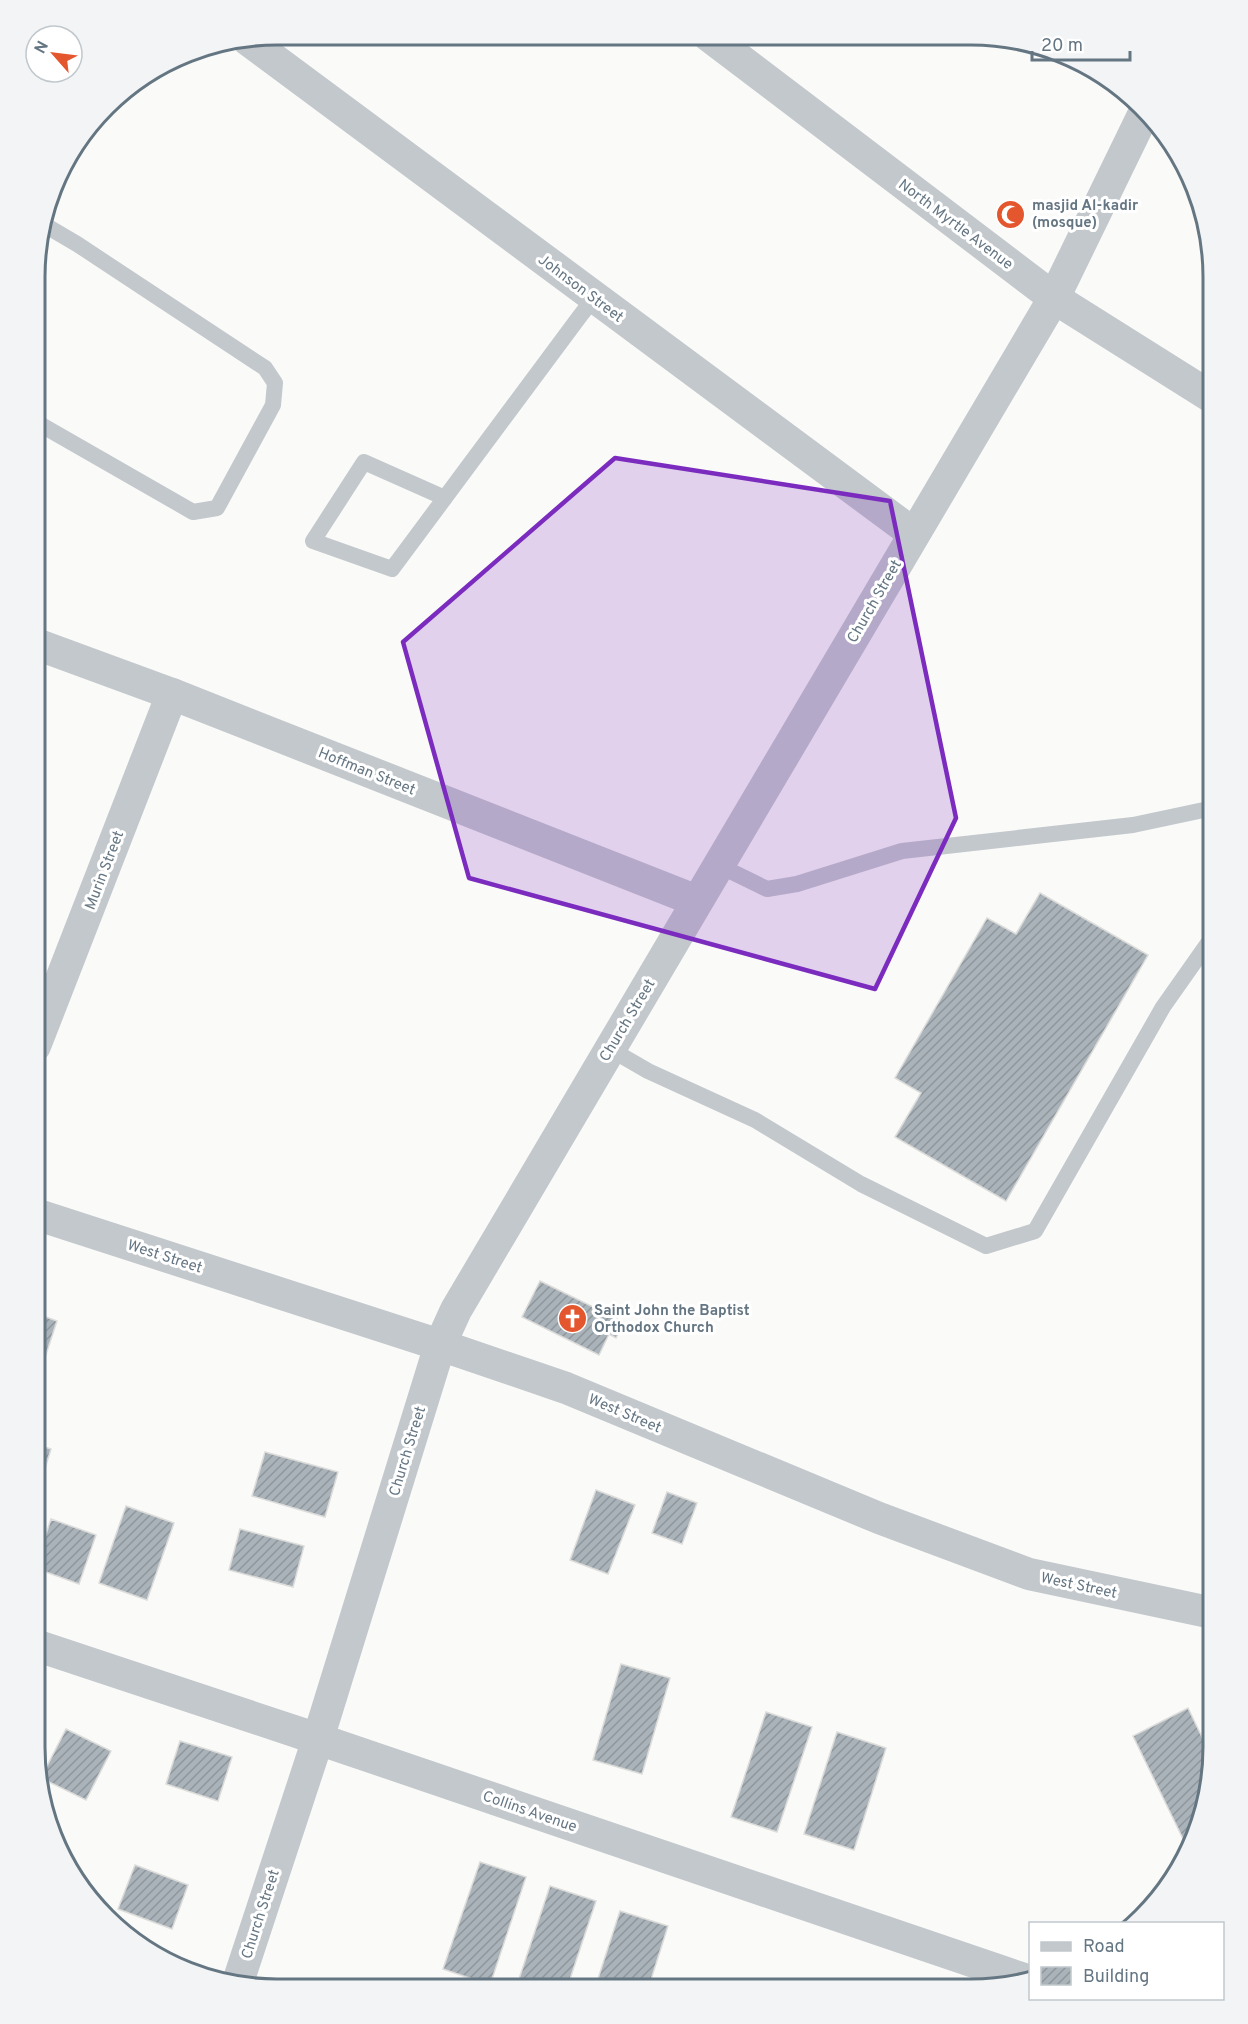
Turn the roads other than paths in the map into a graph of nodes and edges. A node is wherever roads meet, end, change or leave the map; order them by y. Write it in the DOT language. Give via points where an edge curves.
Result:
graph roads {
  1 [pos="721,45"];
  2 [pos="256,46"];
  3 [pos="1141,119"];
  4 [pos="50,228"];
  5 [pos="594,298"];
  6 [pos="1054,298"];
  7 [pos="1203,391"];
  8 [pos="45,427"];
  9 [pos="445,498"];
  10 [pos="914,534"];
  11 [pos="45,647"];
  12 [pos="172,694"];
  13 [pos="1203,810"];
  14 [pos="718,865"];
  15 [pos="697,901"];
  16 [pos="1203,950"];
  17 [pos="45,1020"];
  18 [pos="610,1049"];
  19 [pos="45,1217"];
  20 [pos="441,1345"];
  21 [pos="1203,1611"];
  22 [pos="45,1648"];
  23 [pos="318,1739"];
  24 [pos="1014,1975"];
  25 [pos="240,1976"];
  1 -- 6 [label="street, North Myrtle Avenue"];
  2 -- 5 [label="street, Johnson Street"];
  3 -- 6 [label="street, Church Street"];
  4 -- 8 [label="lane" via="265,368 275,383 273,405 218,508 193,512"];
  5 -- 9 [label="lane"];
  5 -- 10 [label="street, Johnson Street"];
  6 -- 7 [label="street, North Myrtle Avenue"];
  6 -- 10 [label="street, Church Street"];
  9 -- 9 [label="lane" via="364,462 313,541 392,569"];
  10 -- 14 [label="street, Church Street"];
  11 -- 12 [label="street, Hoffman Street"];
  12 -- 15 [label="street, Hoffman Street"];
  12 -- 17 [label="street, Murin Street"];
  13 -- 14 [label="lane" via="1133,825 902,851 797,884 767,889"];
  14 -- 15 [label="street, Church Street"];
  15 -- 18 [label="street, Church Street"];
  16 -- 18 [label="lane" via="1163,1007 1035,1231 986,1246 861,1185 755,1120 648,1071"];
  18 -- 20 [label="street, Church Street" via="456,1310"];
  19 -- 20 [label="street, West Street"];
  20 -- 21 [label="street, West Street" via="566,1388 879,1518 1029,1574"];
  20 -- 23 [label="street, Church Street"];
  22 -- 23 [label="street, Collins Avenue"];
  23 -- 24 [label="street, Collins Avenue"];
  23 -- 25 [label="street, Church Street"];
}
